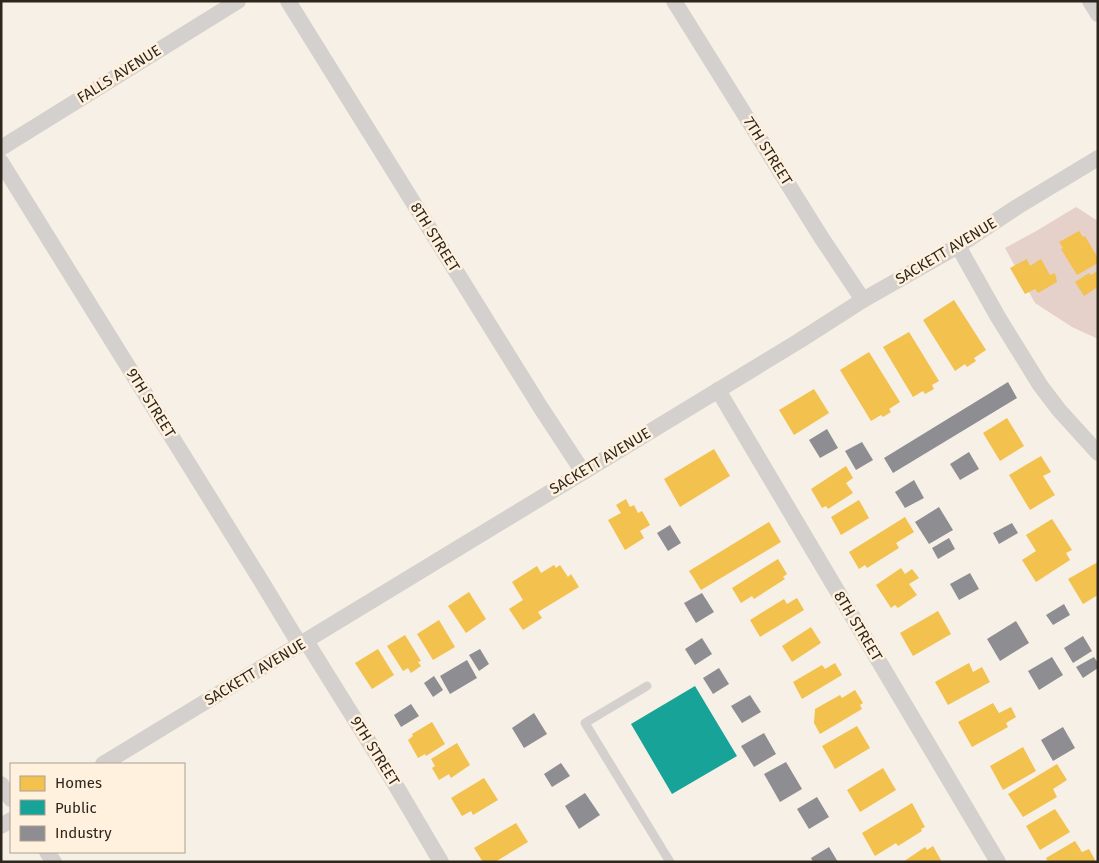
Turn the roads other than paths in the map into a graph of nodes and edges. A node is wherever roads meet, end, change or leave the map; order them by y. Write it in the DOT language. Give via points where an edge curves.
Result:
graph roads {
  1 [pos="238,1"];
  2 [pos="288,1"];
  3 [pos="674,1"];
  4 [pos="1,148"];
  5 [pos="1098,158"];
  6 [pos="1,162"];
  7 [pos="958,246"];
  8 [pos="863,300"];
  9 [pos="718,390"];
  10 [pos="1098,453"];
  11 [pos="583,472"];
  12 [pos="303,643"];
  13 [pos="647,686"];
  14 [pos="105,763"];
  15 [pos="1,784"];
  16 [pos="10,798"];
  17 [pos="441,862"];
  18 [pos="670,862"];
  19 [pos="998,862"];
  1 -- 4 [label="street, FALLS AVENUE"];
  2 -- 11 [label="street, 8TH STREET"];
  3 -- 8 [label="street, 7TH STREET"];
  5 -- 7 [label="street, SACKETT AVENUE"];
  6 -- 12 [label="street, 9TH STREET"];
  7 -- 8 [label="street, SACKETT AVENUE"];
  7 -- 10 [label="street" via="1040,385"];
  8 -- 9 [label="street, SACKETT AVENUE"];
  9 -- 11 [label="street, SACKETT AVENUE"];
  9 -- 19 [label="street, 8TH STREET"];
  11 -- 12 [label="street, SACKETT AVENUE"];
  12 -- 14 [label="street, SACKETT AVENUE"];
  12 -- 17 [label="street, 9TH STREET" via="384,765"];
  13 -- 18 [label="lane" via="585,723"];
  15 -- 16 [label="street"];
}
